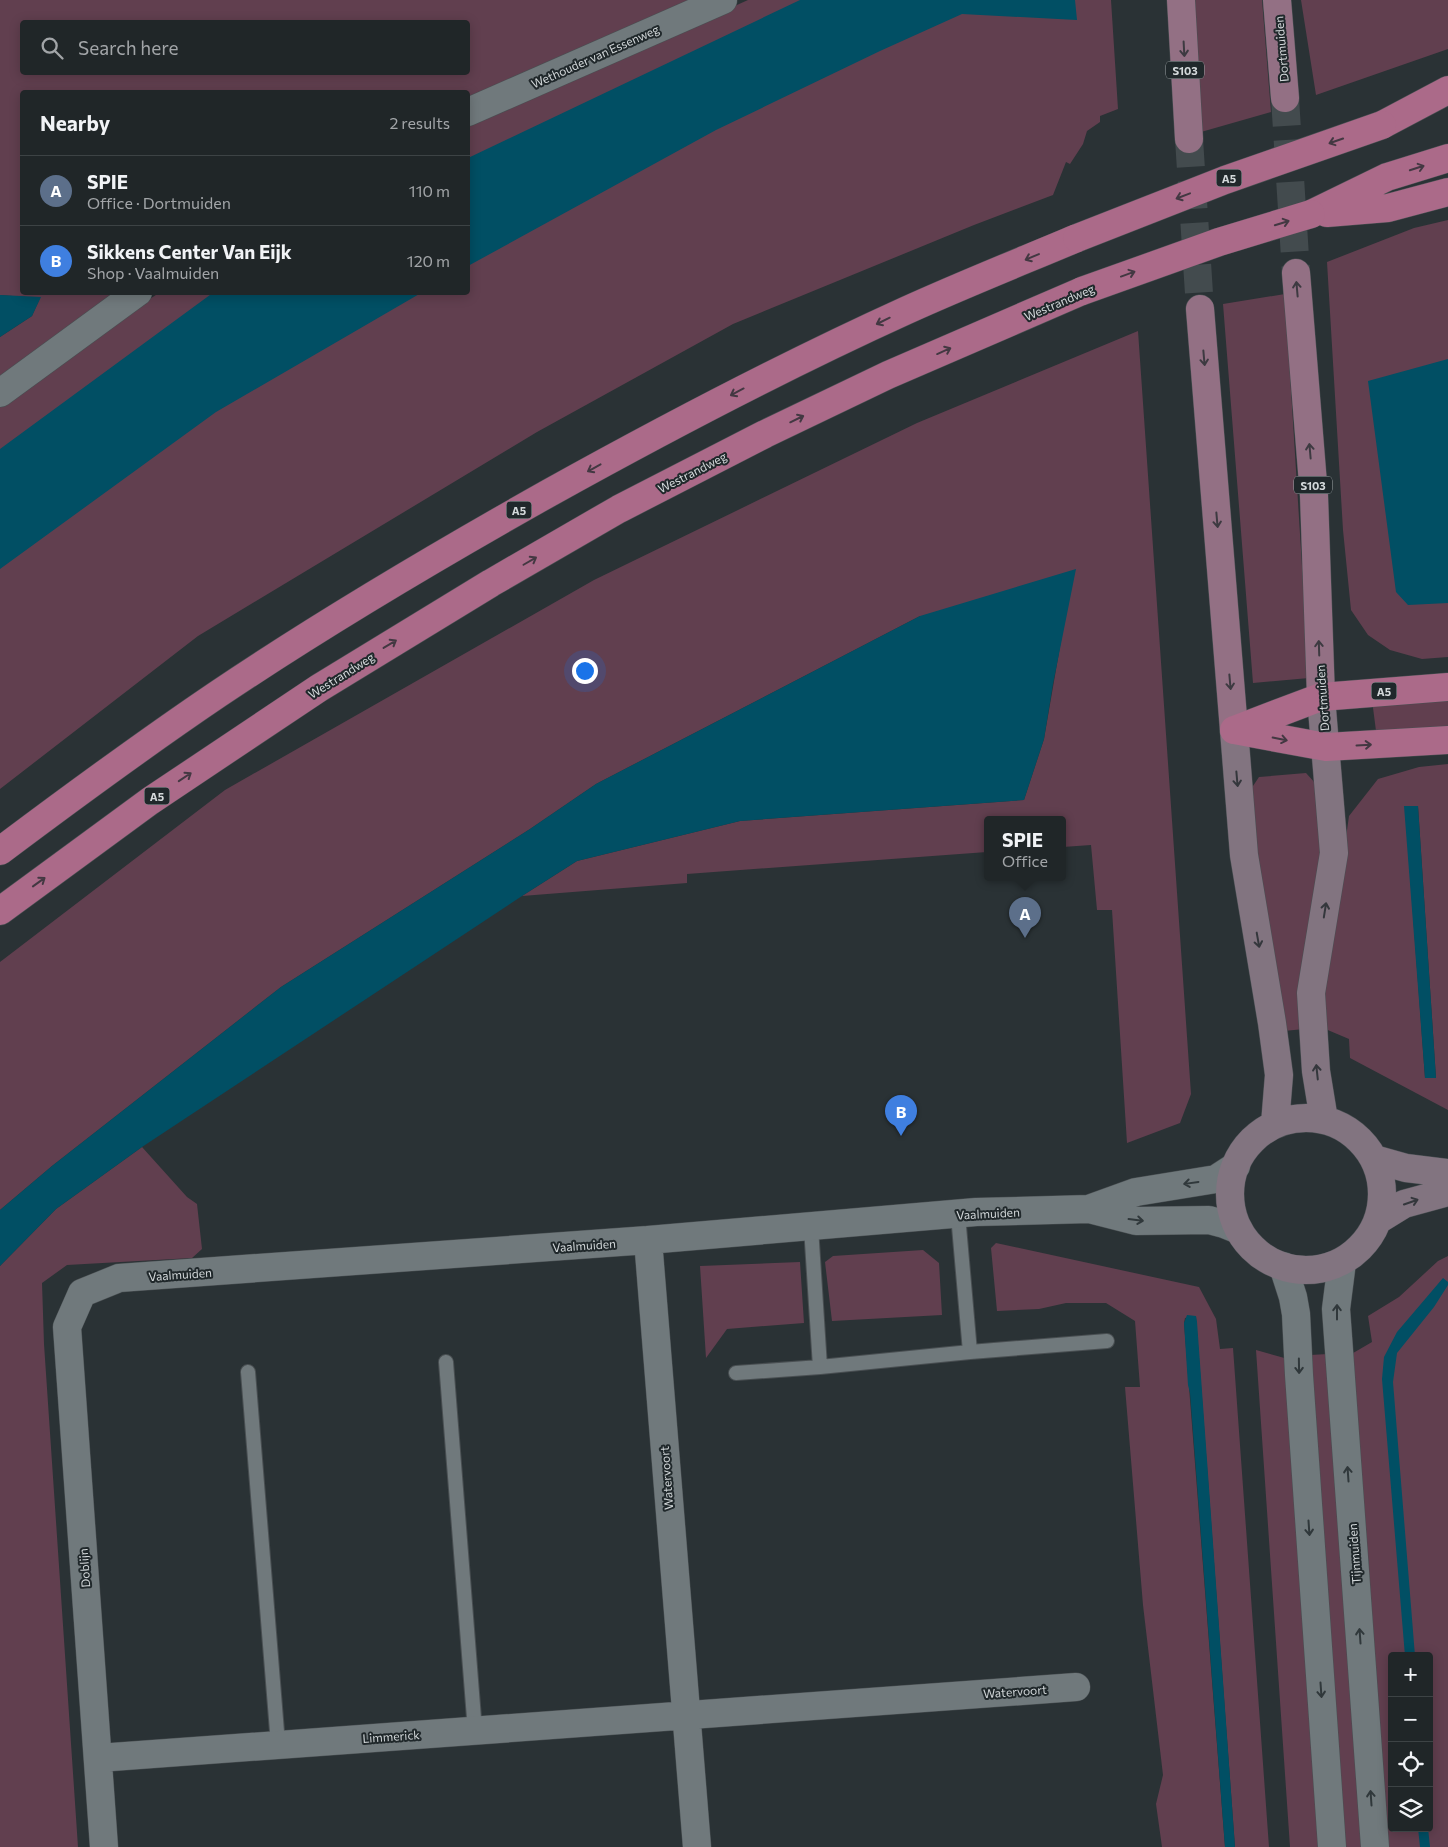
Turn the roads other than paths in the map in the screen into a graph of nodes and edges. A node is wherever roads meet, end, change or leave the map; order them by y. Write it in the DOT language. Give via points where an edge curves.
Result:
graph roads {
  1 [pos="723,0"];
  2 [pos="1180,0"];
  3 [pos="1277,0"];
  4 [pos="1448,90"];
  5 [pos="1285,98"];
  6 [pos="1448,105"];
  7 [pos="470,111"];
  8 [pos="1382,125"];
  9 [pos="1189,139"];
  10 [pos="1448,158"];
  11 [pos="1448,192"];
  12 [pos="1311,214"];
  13 [pos="1296,273"];
  14 [pos="134,295"];
  15 [pos="1200,309"];
  16 [pos="0,393"];
  17 [pos="1448,687"];
  18 [pos="1321,696"];
  19 [pos="1234,730"];
  20 [pos="1448,740"];
  21 [pos="1326,747"];
  22 [pos="0,850"];
  23 [pos="0,912"];
  24 [pos="1324,1120"];
  25 [pos="1275,1124"];
  26 [pos="1374,1159"];
  27 [pos="1236,1166"];
  28 [pos="1448,1174"];
  29 [pos="1448,1192"];
  30 [pos="1089,1208"];
  31 [pos="958,1214"];
  32 [pos="1378,1220"];
  33 [pos="811,1227"];
  34 [pos="1239,1230"];
  35 [pos="648,1240"];
  36 [pos="1342,1262"];
  37 [pos="1283,1266"];
  38 [pos="82,1293"];
  39 [pos="1107,1341"];
  40 [pos="970,1352"];
  41 [pos="446,1362"];
  42 [pos="820,1367"];
  43 [pos="248,1372"];
  44 [pos="736,1373"];
  45 [pos="1076,1687"];
  46 [pos="685,1715"];
  47 [pos="475,1731"];
  48 [pos="278,1744"];
  49 [pos="98,1758"];
  50 [pos="104,1847"];
  51 [pos="697,1847"];
  52 [pos="1332,1847"];
  53 [pos="1375,1847"];
  1 -- 7 [label="street, Wethouder van Essenweg"];
  2 -- 9 [label="main road, S103, one-way"];
  3 -- 5 [label="main road, Dortmuiden"];
  4 -- 8 [label="highway, A5"];
  6 -- 8 [label="highway, A5"];
  8 -- 22 [label="highway, A5, one-way, bridge" via="1225,180 906,310 626,451 465,540 337,617 218,694"];
  12 -- 10 [label="highway, Westrandweg / A5, one-way" via="1387,177"];
  11 -- 12 [label="highway, A5" via="1388,208"];
  23 -- 12 [label="highway, Westrandweg / A5, one-way, bridge" via="150,801 319,688 611,514 888,375 1082,291 1219,242"];
  18 -- 13 [label="main road, Dortmuiden / S103, one-way" via="1314,496"];
  14 -- 16 [label="street"];
  15 -- 19 [label="main road, one-way"];
  17 -- 18 [label="highway, A5"];
  18 -- 19 [label="highway, A5"];
  18 -- 21 [label="main road, Dortmuiden / S103"];
  19 -- 21 [label="highway, one-way"];
  19 -- 25 [label="main road, one-way" via="1244,855 1279,1075"];
  21 -- 20 [label="highway, one-way"];
  24 -- 21 [label="main road, Dortmuiden / S103, one-way" via="1316,1071 1311,993 1334,853"];
  24 -- 25 [label="main road" via="1299,1118"];
  24 -- 26 [label="main road" via="1346,1129 1365,1144"];
  25 -- 27 [label="main road" via="1254,1138"];
  26 -- 28 [label="main road"];
  26 -- 32 [label="main road" via="1383,1188"];
  27 -- 30 [label="street, Vaalmuiden, one-way" via="1216,1179 1136,1192"];
  27 -- 34 [label="main road" via="1231,1179 1230,1202"];
  32 -- 29 [label="main road, one-way" via="1404,1204"];
  30 -- 31 [label="street, Vaalmuiden"];
  30 -- 34 [label="street, Vaalmuiden, one-way" via="1136,1221 1209,1220"];
  31 -- 33 [label="street, Vaalmuiden"];
  31 -- 40 [label="lane"];
  32 -- 36 [label="main road" via="1374,1232 1360,1249"];
  33 -- 35 [label="street, Vaalmuiden"];
  33 -- 42 [label="lane"];
  34 -- 37 [label="main road" via="1250,1247 1269,1261"];
  35 -- 38 [label="street, Vaalmuiden" via="119,1278"];
  35 -- 46 [label="street, Watervoort"];
  36 -- 37 [label="main road" via="1318,1270 1292,1270"];
  53 -- 36 [label="street, Tijnmuiden, one-way" via="1336,1309"];
  37 -- 52 [label="street, one-way" via="1296,1314"];
  38 -- 49 [label="street, Doblijn" via="67,1327"];
  39 -- 40 [label="lane"];
  40 -- 42 [label="lane"];
  41 -- 47 [label="lane"];
  42 -- 44 [label="lane"];
  43 -- 48 [label="lane"];
  45 -- 46 [label="street, Watervoort"];
  46 -- 47 [label="street, Limmerick"];
  46 -- 51 [label="street, Watervoort"];
  47 -- 48 [label="street, Limmerick"];
  48 -- 49 [label="street, Limmerick"];
  49 -- 50 [label="street, Doblijn"];
}
